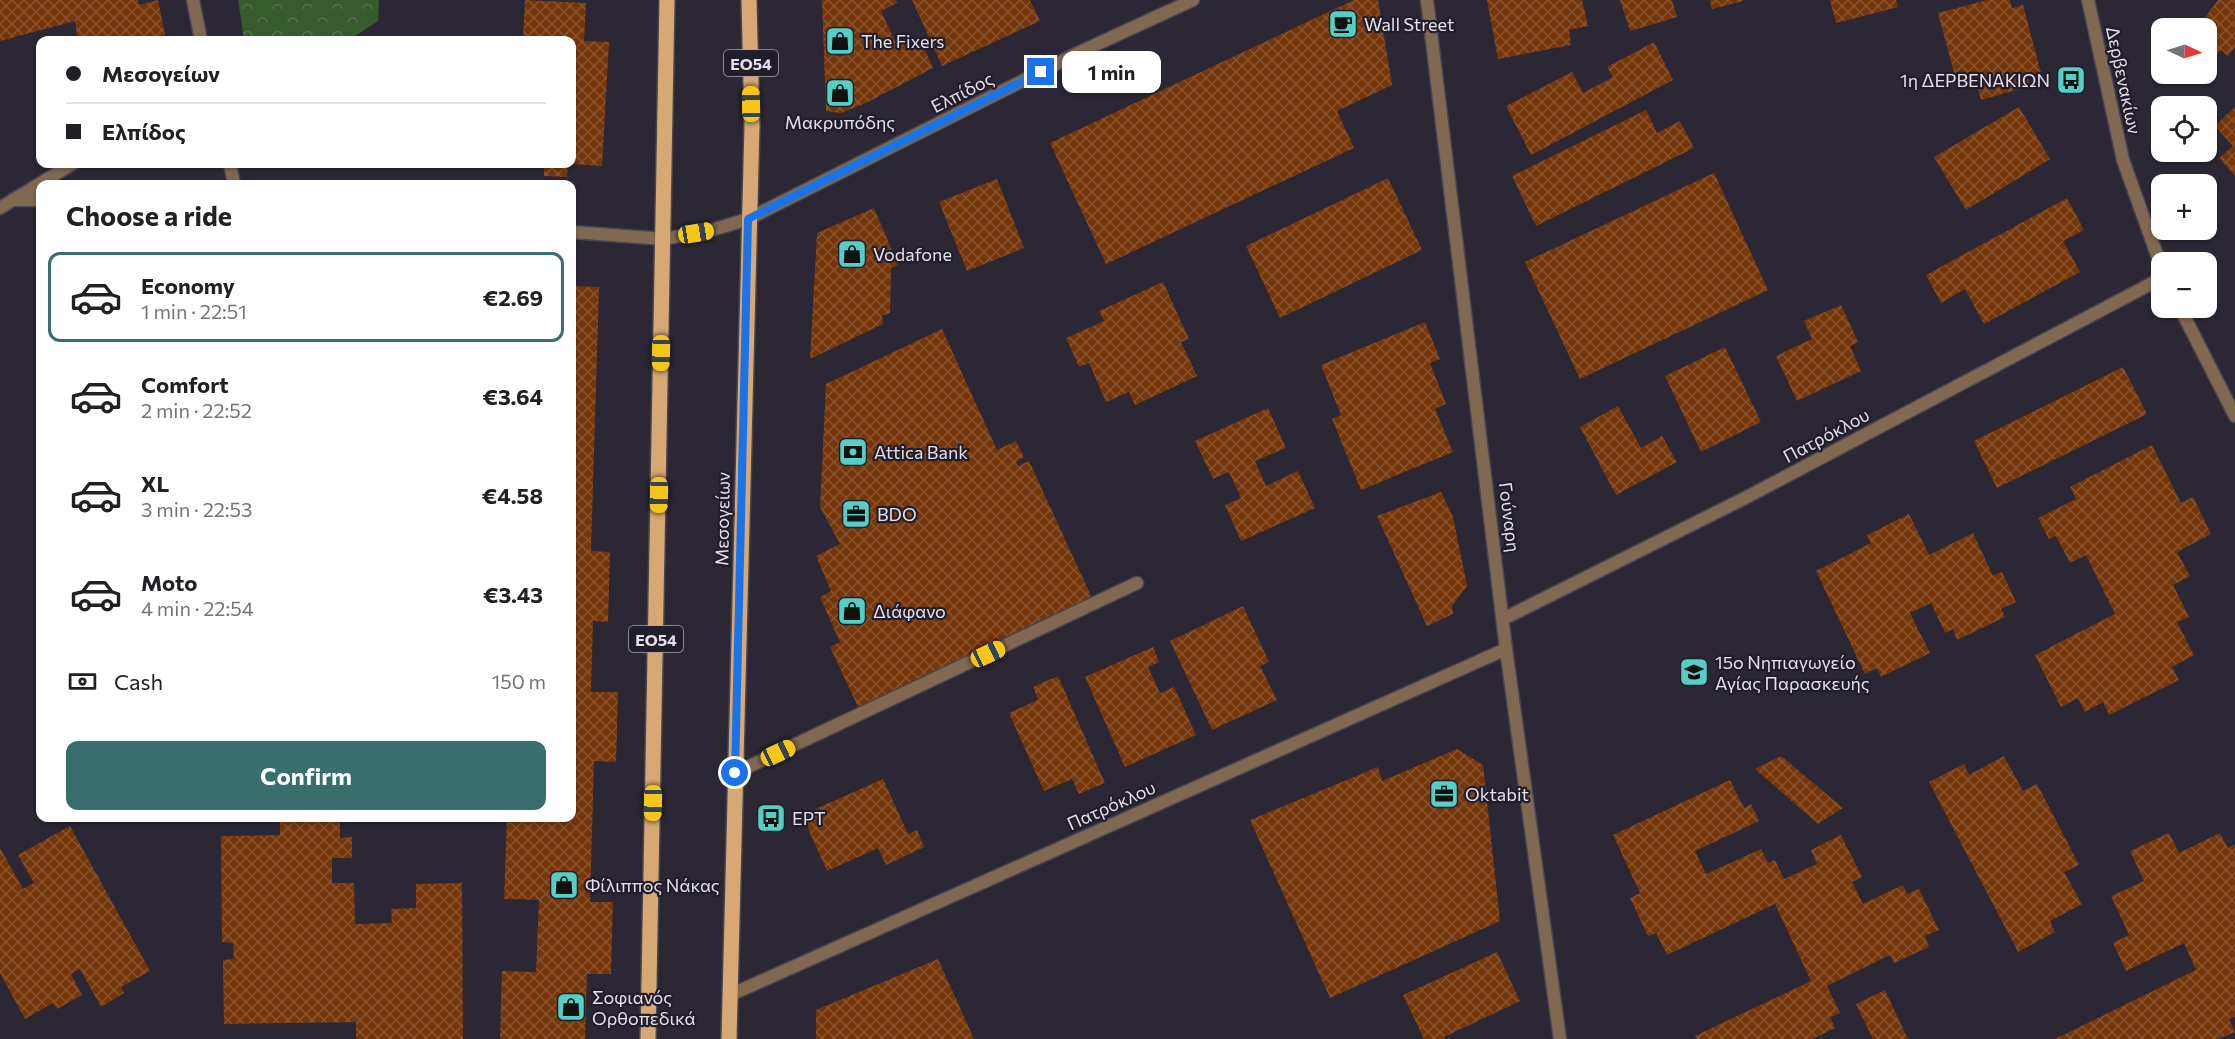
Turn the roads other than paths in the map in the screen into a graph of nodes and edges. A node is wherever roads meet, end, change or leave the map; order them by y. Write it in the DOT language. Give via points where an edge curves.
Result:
graph roads {
  1 [pos="193,0"];
  2 [pos="667,0"];
  3 [pos="749,0"];
  4 [pos="1193,0"];
  5 [pos="1427,0"];
  6 [pos="2088,0"];
  7 [pos="200,36"];
  8 [pos="65,168"];
  9 [pos="46,180"];
  10 [pos="36,186"];
  11 [pos="13,200"];
  12 [pos="36,200"];
  13 [pos="0,208"];
  14 [pos="748,219"];
  15 [pos="576,232"];
  16 [pos="664,239"];
  17 [pos="2156,252"];
  18 [pos="2151,284"];
  19 [pos="2185,318"];
  20 [pos="2235,416"];
  21 [pos="1137,584"];
  22 [pos="1505,618"];
  23 [pos="1506,649"];
  24 [pos="735,773"];
  25 [pos="730,995"];
  26 [pos="648,1039"];
  27 [pos="729,1039"];
  28 [pos="1560,1039"];
  1 -- 7 [label="street"];
  2 -- 16 [label="main road, ΕΟ54"];
  3 -- 14 [label="main road, Μεσογείων / ΕΟ54" via="752,125"];
  4 -- 14 [label="street, Ελπίδος" via="1082,51"];
  5 -- 22 [label="street, Γούναρη"];
  6 -- 17 [label="street, Δερβενακίων" via="2123,160"];
  8 -- 9 [label="street"];
  10 -- 11 [label="street"];
  11 -- 12 [label="street"];
  11 -- 13 [label="street"];
  14 -- 16 [label="street, Ελπίδος"];
  14 -- 24 [label="main road, Μεσογείων / ΕΟ54"];
  15 -- 16 [label="street, Ελπίδος"];
  16 -- 26 [label="main road, ΕΟ54"];
  18 -- 22 [label="street, Πατρόκλου" via="1747,497"];
  19 -- 20 [label="street"];
  21 -- 24 [label="street"];
  22 -- 23 [label="street, Γούναρη"];
  23 -- 25 [label="street, Πατρόκλου"];
  23 -- 28 [label="street, Γούναρη"];
  24 -- 25 [label="main road, Μεσογείων / ΕΟ54"];
  25 -- 27 [label="main road, Μεσογείων / ΕΟ54"];
}
